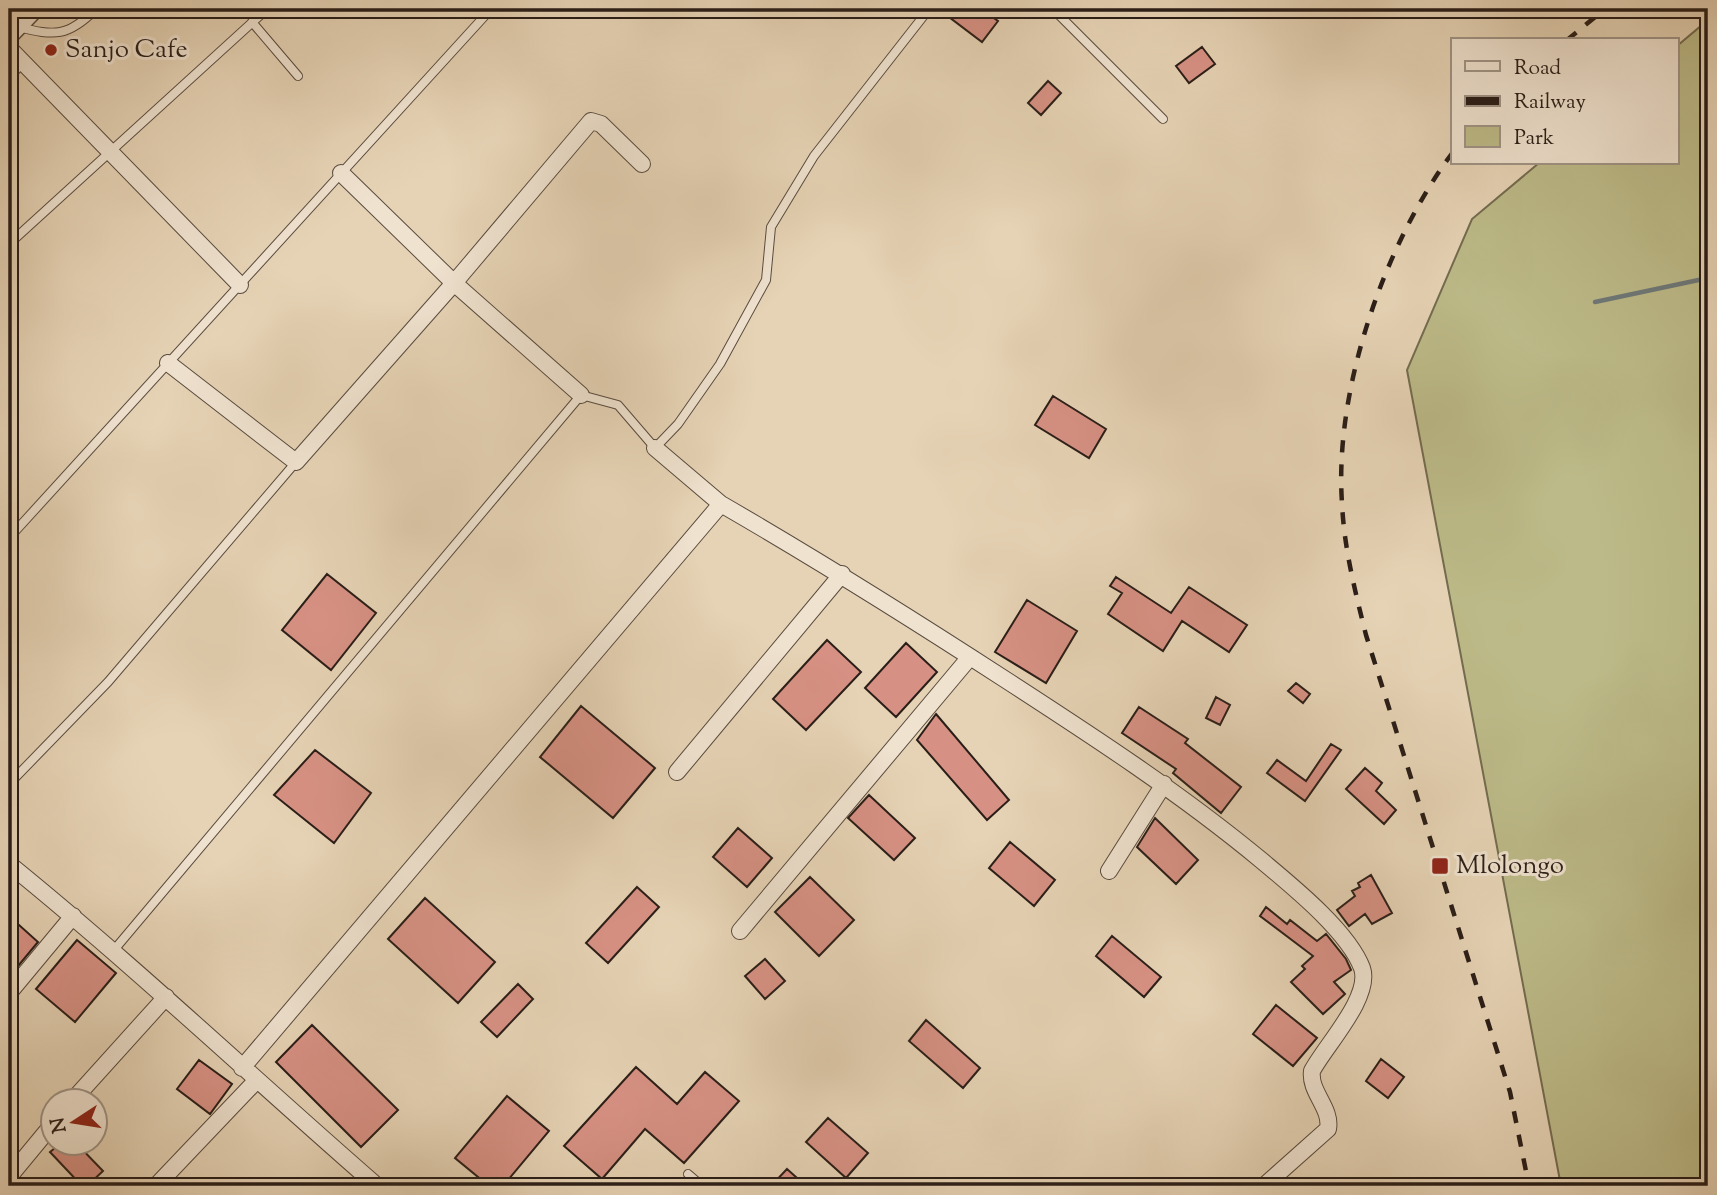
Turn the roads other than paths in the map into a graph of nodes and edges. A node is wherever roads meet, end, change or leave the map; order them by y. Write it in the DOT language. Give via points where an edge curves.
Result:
graph roads {
  1 [pos="32,9"];
  2 [pos="96,9"];
  3 [pos="267,9"];
  4 [pos="491,9"];
  5 [pos="929,9"];
  6 [pos="1053,9"];
  7 [pos="14,21"];
  8 [pos="252,22"];
  9 [pos="9,48"];
  10 [pos="23,62"];
  11 [pos="298,76"];
  12 [pos="9,77"];
  13 [pos="1163,119"];
  14 [pos="112,151"];
  15 [pos="642,164"];
  16 [pos="341,173"];
  17 [pos="9,244"];
  18 [pos="454,283"];
  19 [pos="240,285"];
  20 [pos="168,363"];
  21 [pos="581,396"];
  22 [pos="655,448"];
  23 [pos="296,462"];
  24 [pos="721,504"];
  25 [pos="9,538"];
  26 [pos="842,574"];
  27 [pos="970,657"];
  28 [pos="677,772"];
  29 [pos="9,784"];
  30 [pos="1164,784"];
  31 [pos="9,864"];
  32 [pos="1109,871"];
  33 [pos="73,916"];
  34 [pos="740,931"];
  35 [pos="114,950"];
  36 [pos="9,993"];
  37 [pos="166,997"];
  38 [pos="242,1068"];
  39 [pos="256,1081"];
  40 [pos="86,1086"];
  41 [pos="38,1142"];
  42 [pos="688,1174"];
  43 [pos="9,1177"];
  44 [pos="156,1186"];
  45 [pos="377,1186"];
  46 [pos="702,1186"];
  47 [pos="1264,1186"];
  1 -- 7 [label="street"];
  2 -- 7 [label="lane" via="78,26 62,32 45,33"];
  3 -- 8 [label="lane"];
  4 -- 16 [label="lane"];
  5 -- 22 [label="lane" via="814,156 771,227 766,280 720,364 678,424"];
  6 -- 13 [label="lane"];
  8 -- 11 [label="lane"];
  8 -- 14 [label="lane"];
  9 -- 10 [label="street"];
  10 -- 12 [label="lane"];
  10 -- 14 [label="street"];
  14 -- 17 [label="lane"];
  14 -- 19 [label="street"];
  15 -- 18 [label="street" via="601,124 592,121"];
  16 -- 18 [label="street"];
  16 -- 19 [label="lane"];
  18 -- 21 [label="street"];
  18 -- 23 [label="street"];
  19 -- 20 [label="lane"];
  20 -- 23 [label="street"];
  20 -- 25 [label="lane"];
  21 -- 22 [label="lane" via="618,405"];
  21 -- 35 [label="lane"];
  22 -- 24 [label="street"];
  23 -- 29 [label="lane" via="108,682"];
  24 -- 26 [label="street"];
  24 -- 38 [label="street"];
  26 -- 27 [label="street"];
  26 -- 28 [label="street"];
  27 -- 30 [label="street"];
  27 -- 34 [label="street"];
  30 -- 32 [label="street"];
  30 -- 47 [label="street" via="1317,908 1362,968 1361,991 1312,1071 1328,1129"];
  31 -- 33 [label="street"];
  33 -- 35 [label="street"];
  33 -- 36 [label="street"];
  35 -- 37 [label="street"];
  37 -- 38 [label="street"];
  37 -- 40 [label="street"];
  38 -- 39 [label="street"];
  39 -- 44 [label="street"];
  39 -- 45 [label="street"];
  41 -- 43 [label="street"];
  42 -- 46 [label="lane"];
}
